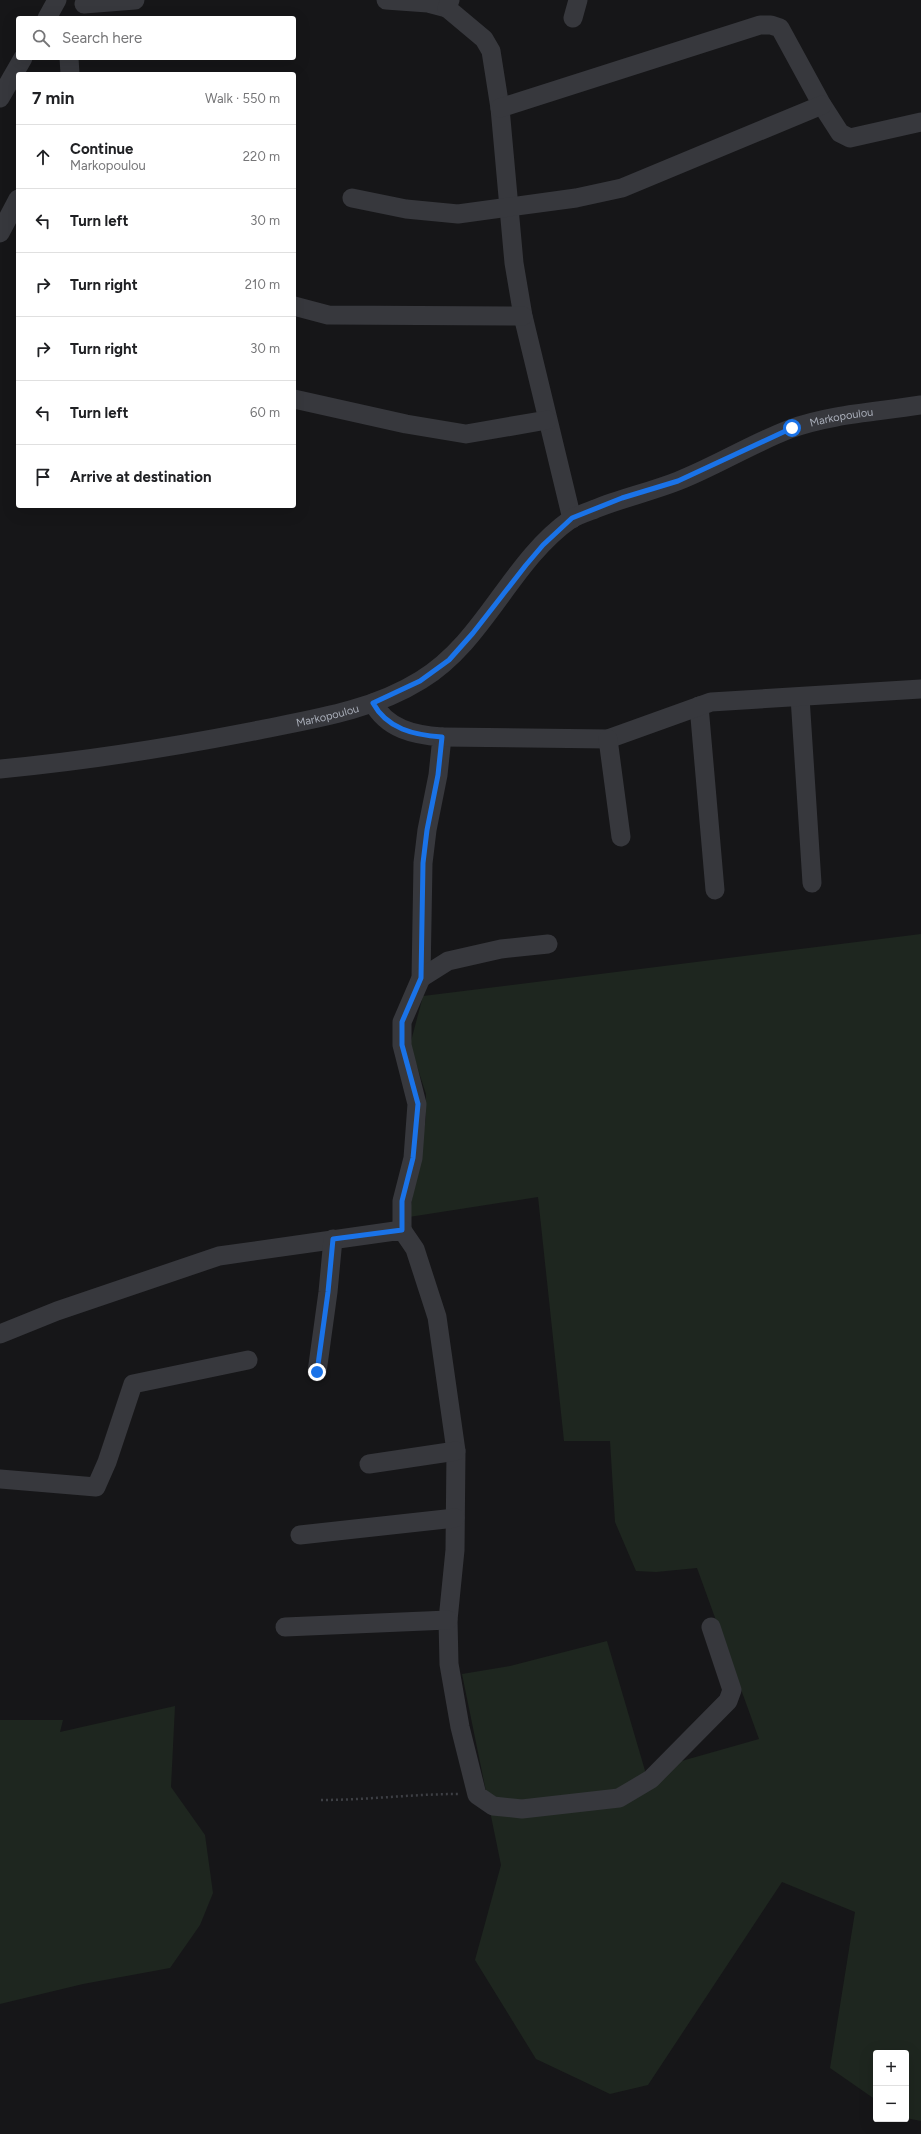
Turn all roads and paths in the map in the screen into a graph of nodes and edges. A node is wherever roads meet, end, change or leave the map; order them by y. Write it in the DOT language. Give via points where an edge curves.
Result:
graph roads {
  1 [pos="57,0"];
  2 [pos="135,0"];
  3 [pos="386,0"];
  4 [pos="578,0"];
  5 [pos="448,4"];
  6 [pos="81,7"];
  7 [pos="48,16"];
  8 [pos="573,18"];
  9 [pos="22,60"];
  10 [pos="70,60"];
  11 [pos="70,72"];
  12 [pos="0,98"];
  13 [pos="822,105"];
  14 [pos="500,108"];
  15 [pos="921,122"];
  16 [pos="352,198"];
  17 [pos="16,203"];
  18 [pos="508,207"];
  19 [pos="0,233"];
  20 [pos="296,307"];
  21 [pos="523,316"];
  22 [pos="296,399"];
  23 [pos="921,405"];
  24 [pos="547,420"];
  25 [pos="572,518"];
  26 [pos="921,690"];
  27 [pos="800,697"];
  28 [pos="373,703"];
  29 [pos="699,706"];
  30 [pos="442,737"];
  31 [pos="608,739"];
  32 [pos="0,769"];
  33 [pos="621,837"];
  34 [pos="812,883"];
  35 [pos="714,890"];
  36 [pos="548,944"];
  37 [pos="421,978"];
  38 [pos="402,1230"];
  39 [pos="333,1239"];
  40 [pos="0,1334"];
  41 [pos="248,1360"];
  42 [pos="317,1372"];
  43 [pos="456,1450"];
  44 [pos="370,1464"];
  45 [pos="0,1479"];
  46 [pos="455,1518"];
  47 [pos="300,1535"];
  48 [pos="448,1620"];
  49 [pos="285,1627"];
  50 [pos="711,1627"];
  51 [pos="477,1794"];
  52 [pos="321,1800"];
  1 -- 7 [label="street"];
  2 -- 6 [label="street"];
  3 -- 5 [label="street"];
  4 -- 8 [label="street"];
  5 -- 14 [label="street" via="484,39 491,51"];
  9 -- 12 [label="street"];
  10 -- 11 [label="street"];
  13 -- 14 [label="street" via="780,28 760,25"];
  13 -- 15 [label="street" via="840,133 850,138"];
  13 -- 18 [label="street" via="622,188 576,198"];
  14 -- 18 [label="street"];
  16 -- 18 [label="street" via="406,209 458,214"];
  17 -- 19 [label="street"];
  18 -- 21 [label="street"];
  20 -- 21 [label="street" via="328,315"];
  21 -- 24 [label="street"];
  22 -- 24 [label="street" via="406,424 466,434"];
  23 -- 25 [label="street, Markopoulou" via="844,416 792,428 678,481 622,498"];
  24 -- 25 [label="street"];
  25 -- 28 [label="street, Markopoulou" via="538,550 449,660 420,681"];
  26 -- 27 [label="street"];
  27 -- 29 [label="street" via="711,702"];
  27 -- 34 [label="street"];
  28 -- 30 [label="street" via="379,714 396,727 427,736"];
  28 -- 32 [label="street, Markopoulou" via="316,719 203,740 67,763"];
  29 -- 31 [label="street"];
  29 -- 35 [label="street"];
  30 -- 31 [label="street"];
  30 -- 37 [label="street" via="423,863"];
  31 -- 33 [label="street"];
  36 -- 37 [label="street" via="501,949 448,961"];
  37 -- 38 [label="street" via="402,1022 402,1045 418,1104 413,1158 402,1201"];
  38 -- 39 [label="street"];
  38 -- 43 [label="street" via="415,1249 437,1317"];
  39 -- 40 [label="street" via="219,1256 57,1310"];
  39 -- 42 [label="street"];
  41 -- 45 [label="street" via="133,1384 96,1487"];
  43 -- 44 [label="street"];
  43 -- 46 [label="street"];
  46 -- 47 [label="street"];
  46 -- 48 [label="street" via="455,1550"];
  48 -- 49 [label="street"];
  48 -- 51 [label="street" via="454,1691"];
  50 -- 51 [label="street" via="732,1690 728,1701 651,1779 619,1798 522,1809 493,1806"];
  51 -- 52 [label="path"];
}
